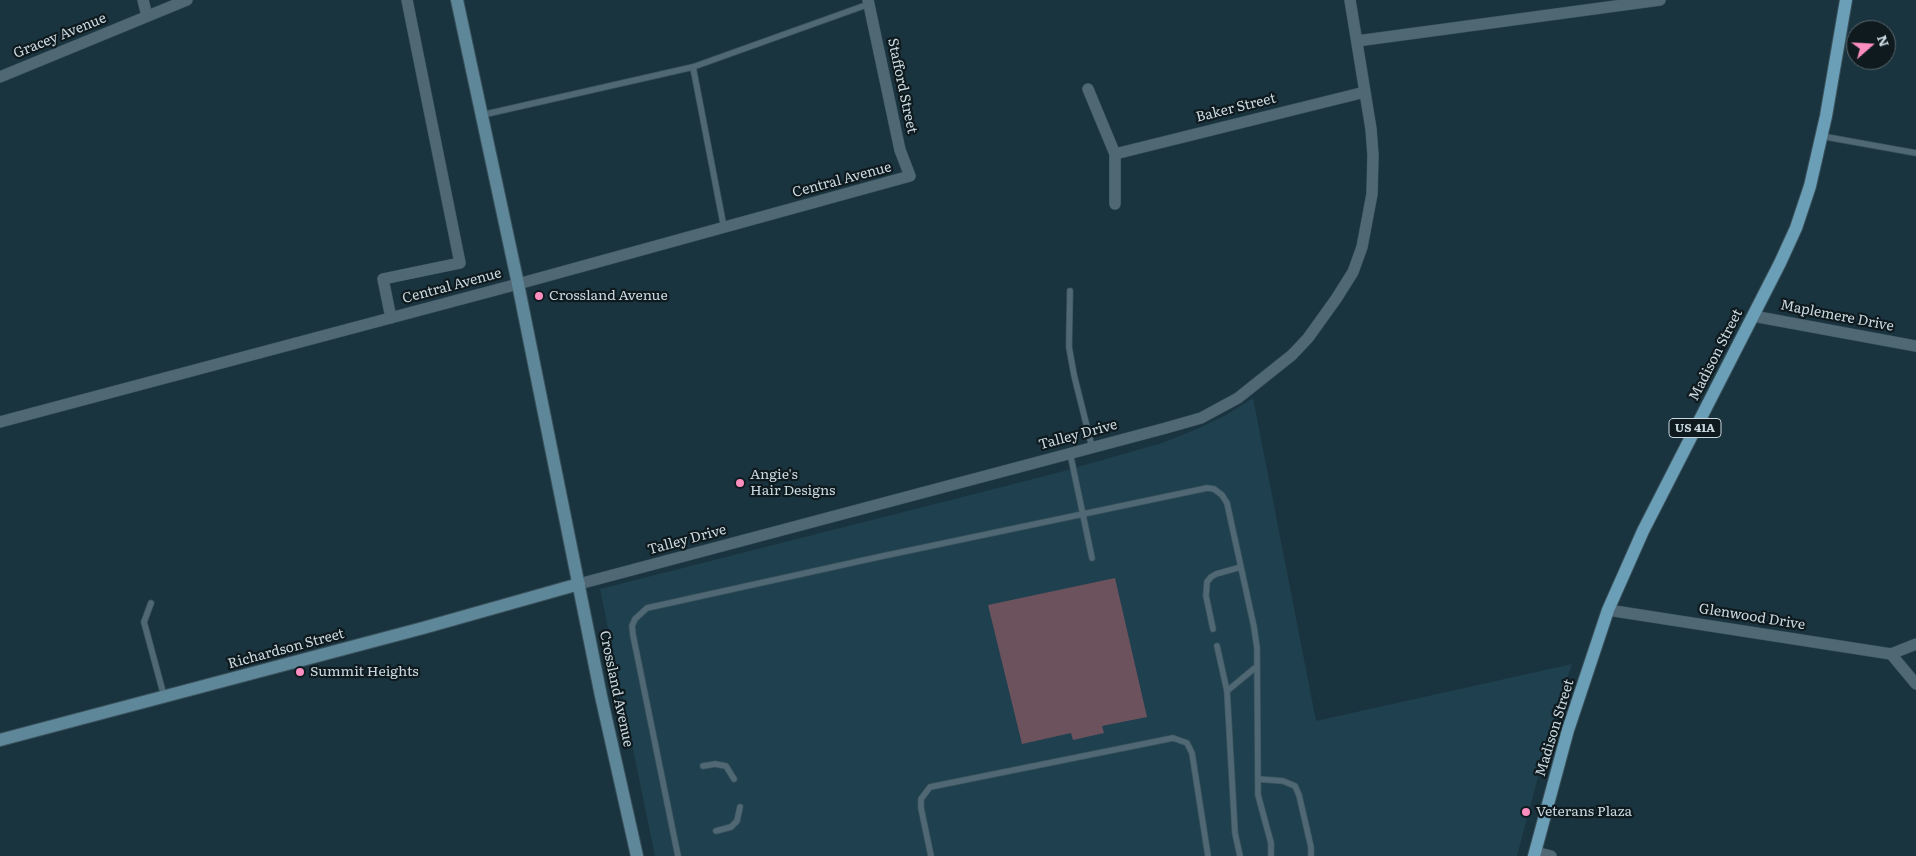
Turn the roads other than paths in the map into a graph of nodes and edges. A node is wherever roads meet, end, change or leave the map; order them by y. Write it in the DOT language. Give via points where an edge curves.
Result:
graph roads {
  1 [pos="143,0"];
  2 [pos="187,0"];
  3 [pos="407,0"];
  4 [pos="457,0"];
  5 [pos="1350,0"];
  6 [pos="1660,0"];
  7 [pos="1846,0"];
  8 [pos="868,2"];
  9 [pos="147,16"];
  10 [pos="1357,41"];
  11 [pos="693,67"];
  12 [pos="0,77"];
  13 [pos="1088,89"];
  14 [pos="1365,92"];
  15 [pos="482,115"];
  16 [pos="1821,136"];
  17 [pos="1916,153"];
  18 [pos="1115,154"];
  19 [pos="910,176"];
  20 [pos="1116,204"];
  21 [pos="724,228"];
  22 [pos="518,284"];
  23 [pos="1070,291"];
  24 [pos="1753,316"];
  25 [pos="391,318"];
  26 [pos="1916,346"];
  27 [pos="0,422"];
  28 [pos="1092,447"];
  29 [pos="1070,453"];
  30 [pos="1083,514"];
  31 [pos="1092,558"];
  32 [pos="1241,567"];
  33 [pos="579,584"];
  34 [pos="152,603"];
  35 [pos="1608,610"];
  36 [pos="1213,629"];
  37 [pos="1916,644"];
  38 [pos="1217,646"];
  39 [pos="1891,654"];
  40 [pos="1256,667"];
  41 [pos="1916,684"];
  42 [pos="1227,691"];
  43 [pos="164,696"];
  44 [pos="0,740"];
  45 [pos="703,766"];
  46 [pos="734,779"];
  47 [pos="1258,780"];
  48 [pos="740,807"];
  49 [pos="716,830"];
  50 [pos="1535,854"];
  51 [pos="637,856"];
  52 [pos="678,856"];
  53 [pos="931,856"];
  54 [pos="1208,856"];
  55 [pos="1240,856"];
  56 [pos="1271,856"];
  57 [pos="1311,856"];
  58 [pos="1551,856"];
  1 -- 9 [label="street"];
  2 -- 9 [label="street, Gracey Avenue"];
  3 -- 25 [label="street" via="460,264 383,278"];
  4 -- 15 [label="main road, Crossland Avenue"];
  5 -- 10 [label="street, Talley Drive"];
  6 -- 10 [label="street"];
  7 -- 16 [label="main road, Madison Street / US 41A"];
  8 -- 11 [label="lane"];
  8 -- 19 [label="street, Stafford Street" via="900,150"];
  9 -- 12 [label="street, Gracey Avenue"];
  10 -- 14 [label="street, Talley Drive"];
  11 -- 15 [label="lane"];
  11 -- 21 [label="lane"];
  13 -- 18 [label="street"];
  14 -- 18 [label="street, Baker Street"];
  14 -- 28 [label="street, Talley Drive" via="1373,155 1368,224 1353,272 1323,319 1292,355 1238,398 1201,418"];
  15 -- 22 [label="main road, Crossland Avenue"];
  16 -- 17 [label="lane"];
  16 -- 24 [label="main road, Madison Street / US 41A" via="1796,228"];
  18 -- 20 [label="street"];
  19 -- 21 [label="street, Central Avenue"];
  21 -- 22 [label="street, Central Avenue"];
  22 -- 25 [label="street, Central Avenue"];
  22 -- 33 [label="main road, Crossland Avenue"];
  23 -- 28 [label="lane" via="1069,347"];
  24 -- 26 [label="street, Maplemere Drive"];
  24 -- 35 [label="main road, Madison Street / US 41A" via="1643,531"];
  25 -- 27 [label="street, Central Avenue"];
  28 -- 29 [label="street, Talley Drive"];
  29 -- 30 [label="lane"];
  29 -- 33 [label="street, Talley Drive"];
  30 -- 31 [label="lane"];
  30 -- 32 [label="lane" via="1214,489 1227,503"];
  30 -- 52 [label="lane" via="647,608 632,626 633,635"];
  32 -- 36 [label="lane" via="1216,574 1207,582 1206,596"];
  32 -- 40 [label="lane" via="1254,627"];
  33 -- 43 [label="main road, Richardson Street"];
  33 -- 51 [label="main road, Crossland Avenue"];
  34 -- 43 [label="lane" via="144,622"];
  35 -- 39 [label="street, Glenwood Drive"];
  35 -- 50 [label="main road, Madison Street / US 41A" via="1568,730"];
  37 -- 39 [label="street"];
  38 -- 42 [label="lane"];
  39 -- 41 [label="street"];
  40 -- 42 [label="lane"];
  40 -- 47 [label="lane"];
  42 -- 55 [label="lane" via="1234,833"];
  43 -- 44 [label="main road, Richardson Street"];
  45 -- 46 [label="lane" via="726,766"];
  47 -- 56 [label="lane" via="1258,795"];
  47 -- 57 [label="lane" via="1283,781 1295,786 1312,847"];
  48 -- 49 [label="lane" via="737,820 731,827"];
  50 -- 58 [label="street"];
  53 -- 54 [label="lane" via="921,808 922,799 930,787 1173,738 1187,743 1192,753"];
}
